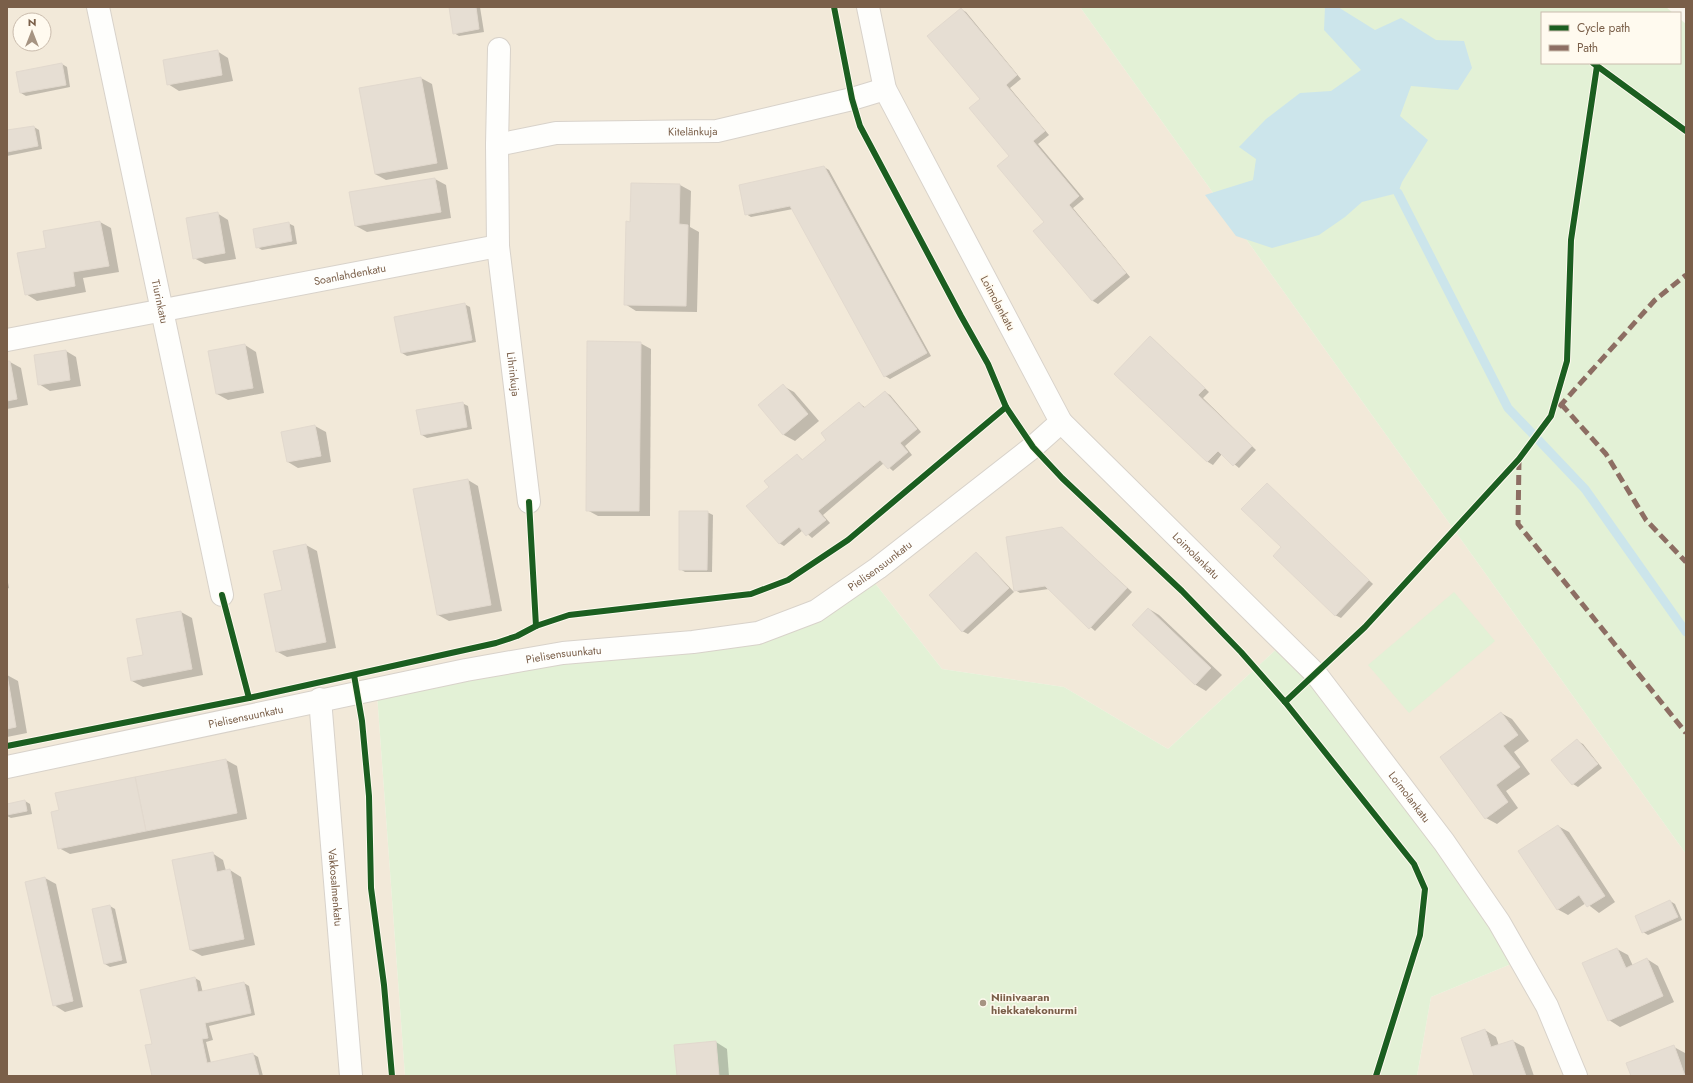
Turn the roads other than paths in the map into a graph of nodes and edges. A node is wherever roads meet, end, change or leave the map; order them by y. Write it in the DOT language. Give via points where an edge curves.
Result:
graph roads {
  1 [pos="98,7"];
  2 [pos="868,7"];
  3 [pos="499,49"];
  4 [pos="885,89"];
  5 [pos="497,145"];
  6 [pos="498,246"];
  7 [pos="164,310"];
  8 [pos="7,340"];
  9 [pos="1061,422"];
  10 [pos="529,502"];
  11 [pos="222,595"];
  12 [pos="320,699"];
  13 [pos="7,767"];
  14 [pos="351,1076"];
  15 [pos="1576,1076"];
  1 -- 7 [label="street, Tiurinkatu"];
  2 -- 4 [label="street, Loimolankatu"];
  3 -- 5 [label="street"];
  4 -- 5 [label="street, Kitelänkuja" via="717,131 556,133"];
  4 -- 9 [label="street, Loimolankatu"];
  5 -- 6 [label="street"];
  6 -- 7 [label="street, Soanlahdenkatu"];
  6 -- 10 [label="street, Lihrinkuja"];
  7 -- 8 [label="street, Soanlahdenkatu"];
  7 -- 11 [label="street, Tiurinkatu"];
  9 -- 12 [label="street, Pielisensuunkatu" via="1033,447 878,568 809,614 758,633 693,642 563,653"];
  9 -- 15 [label="street, Loimolankatu" via="1316,674 1444,842 1499,922 1547,1006"];
  12 -- 13 [label="street, Pielisensuunkatu"];
  12 -- 14 [label="street, Vakkosalmenkatu"];
}
